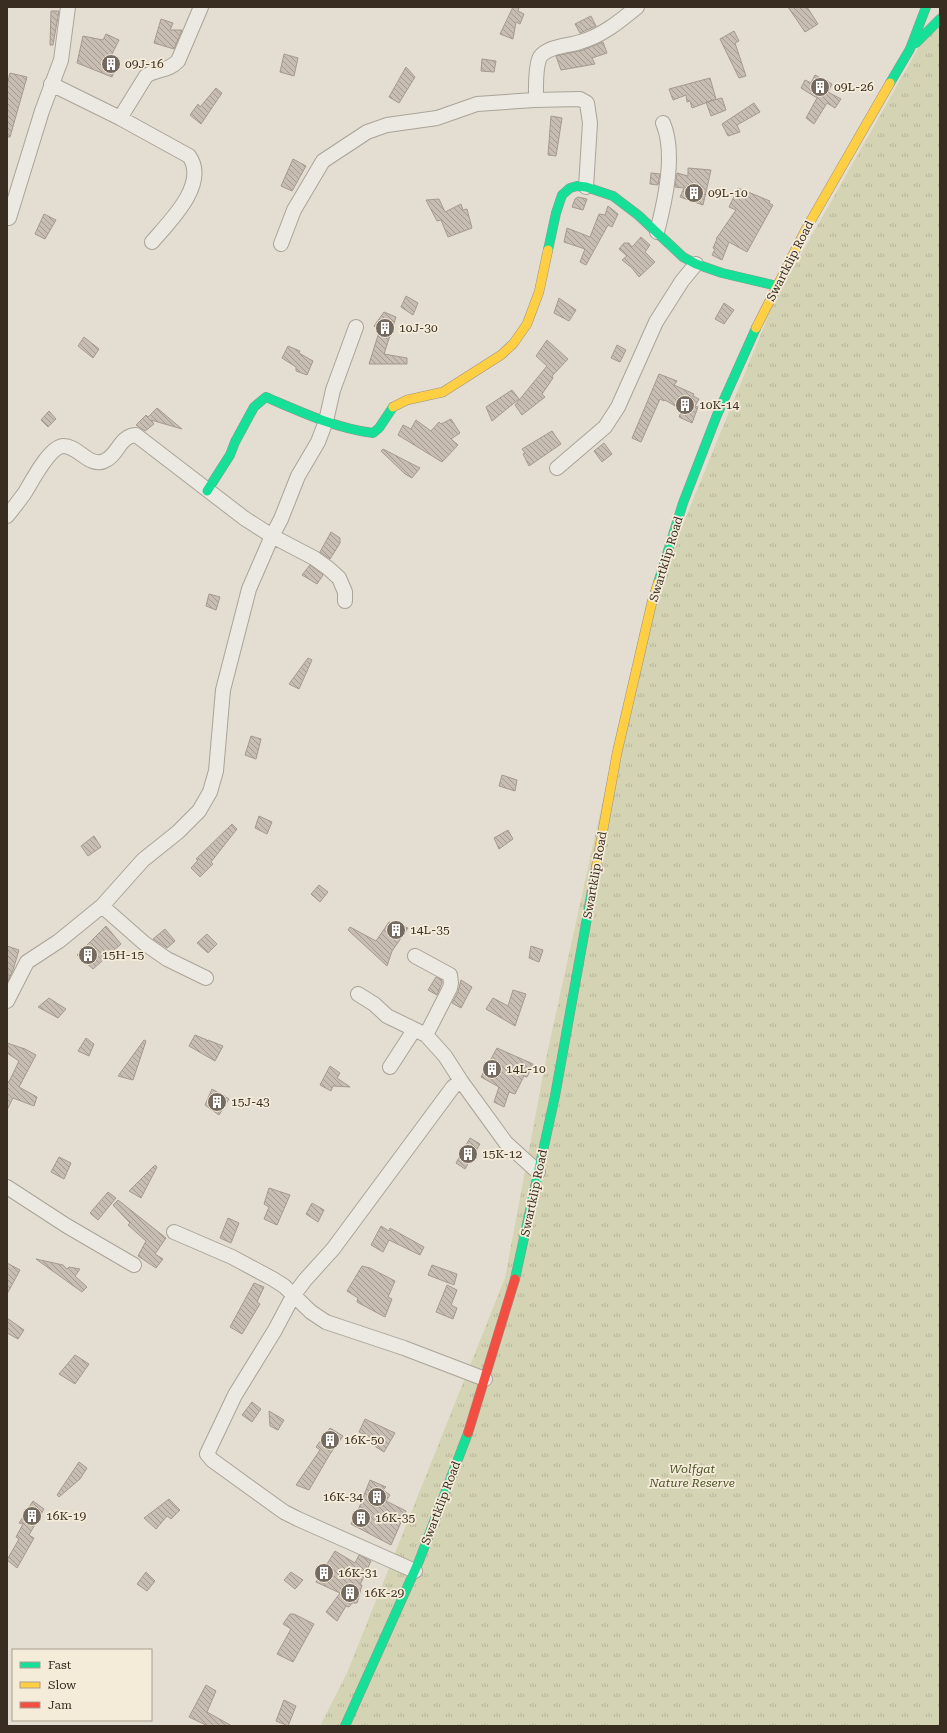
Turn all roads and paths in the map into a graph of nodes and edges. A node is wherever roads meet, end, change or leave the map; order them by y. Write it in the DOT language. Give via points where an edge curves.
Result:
graph roads {
  1 [pos="68,7"];
  2 [pos="201,7"];
  3 [pos="637,7"];
  4 [pos="926,7"];
  5 [pos="940,19"];
  6 [pos="910,49"];
  7 [pos="51,84"];
  8 [pos="536,100"];
  9 [pos="120,118"];
  10 [pos="663,123"];
  11 [pos="586,187"];
  12 [pos="10,218"];
  13 [pos="657,232"];
  14 [pos="152,242"];
  15 [pos="281,244"];
  16 [pos="696,264"];
  17 [pos="776,286"];
  18 [pos="356,327"];
  19 [pos="326,421"];
  20 [pos="557,468"];
  21 [pos="207,491"];
  22 [pos="7,516"];
  23 [pos="272,536"];
  24 [pos="345,601"];
  25 [pos="102,906"];
  26 [pos="415,956"];
  27 [pos="206,978"];
  28 [pos="358,994"];
  29 [pos="7,1001"];
  30 [pos="420,1033"];
  31 [pos="390,1067"];
  32 [pos="461,1081"];
  33 [pos="538,1172"];
  34 [pos="7,1187"];
  35 [pos="174,1232"];
  36 [pos="134,1265"];
  37 [pos="293,1296"];
  38 [pos="485,1379"];
  39 [pos="415,1572"];
  40 [pos="345,1726"];
  1 -- 7 [label="street" via="61,60"];
  2 -- 9 [label="street" via="174,67 146,76"];
  3 -- 8 [label="street" via="614,26 581,42 546,52 538,63"];
  4 -- 6 [label="main road, Swartklip Road"];
  5 -- 6 [label="main road, Swartklip Road"];
  6 -- 17 [label="main road, Swartklip Road" via="816,210"];
  7 -- 9 [label="street"];
  7 -- 12 [label="street"];
  8 -- 11 [label="street" via="580,99 587,103 590,123"];
  8 -- 15 [label="street" via="477,104 437,118 387,125 367,132 323,162 294,210"];
  9 -- 14 [label="street" via="188,156 193,162 192,184 182,207"];
  10 -- 13 [label="street" via="668,133 669,152 665,196"];
  11 -- 13 [label="main road" via="613,196"];
  11 -- 19 [label="main road" via="570,188 562,195 539,292 527,324 513,344 501,355 443,392 407,400 394,406 373,433"];
  13 -- 16 [label="main road" via="683,256"];
  16 -- 17 [label="main road"];
  16 -- 20 [label="street" via="682,280 656,322 618,407 605,427"];
  17 -- 33 [label="main road, Swartklip Road" via="717,415 683,503 652,602 617,753 555,1096"];
  18 -- 19 [label="street" via="333,390"];
  19 -- 21 [label="main road" via="266,397 254,407 220,474"];
  19 -- 23 [label="street"];
  21 -- 22 [label="street" via="138,436 132,435 104,462 97,462 72,447 61,446 56,449 41,466"];
  21 -- 23 [label="street"];
  23 -- 24 [label="street" via="328,568 339,578 345,592"];
  23 -- 25 [label="street" via="249,589 223,690 216,771 210,792 199,811 143,860"];
  25 -- 27 [label="street" via="125,928 167,959"];
  25 -- 29 [label="street" via="59,941 27,962"];
  26 -- 30 [label="street" via="450,975 451,979 450,988"];
  28 -- 30 [label="street" via="387,1016"];
  30 -- 31 [label="street"];
  30 -- 32 [label="street" via="445,1056"];
  32 -- 33 [label="street" via="506,1143"];
  32 -- 37 [label="street" via="453,1087 333,1249"];
  33 -- 38 [label="main road, Swartklip Road" via="515,1281"];
  34 -- 36 [label="street"];
  35 -- 37 [label="street" via="232,1257 284,1286"];
  37 -- 38 [label="street" via="326,1322 397,1345"];
  37 -- 39 [label="street" via="235,1395 211,1445 209,1458 294,1517"];
  38 -- 39 [label="main road, Swartklip Road" via="472,1421"];
  39 -- 40 [label="main road, Swartklip Road"];
}
